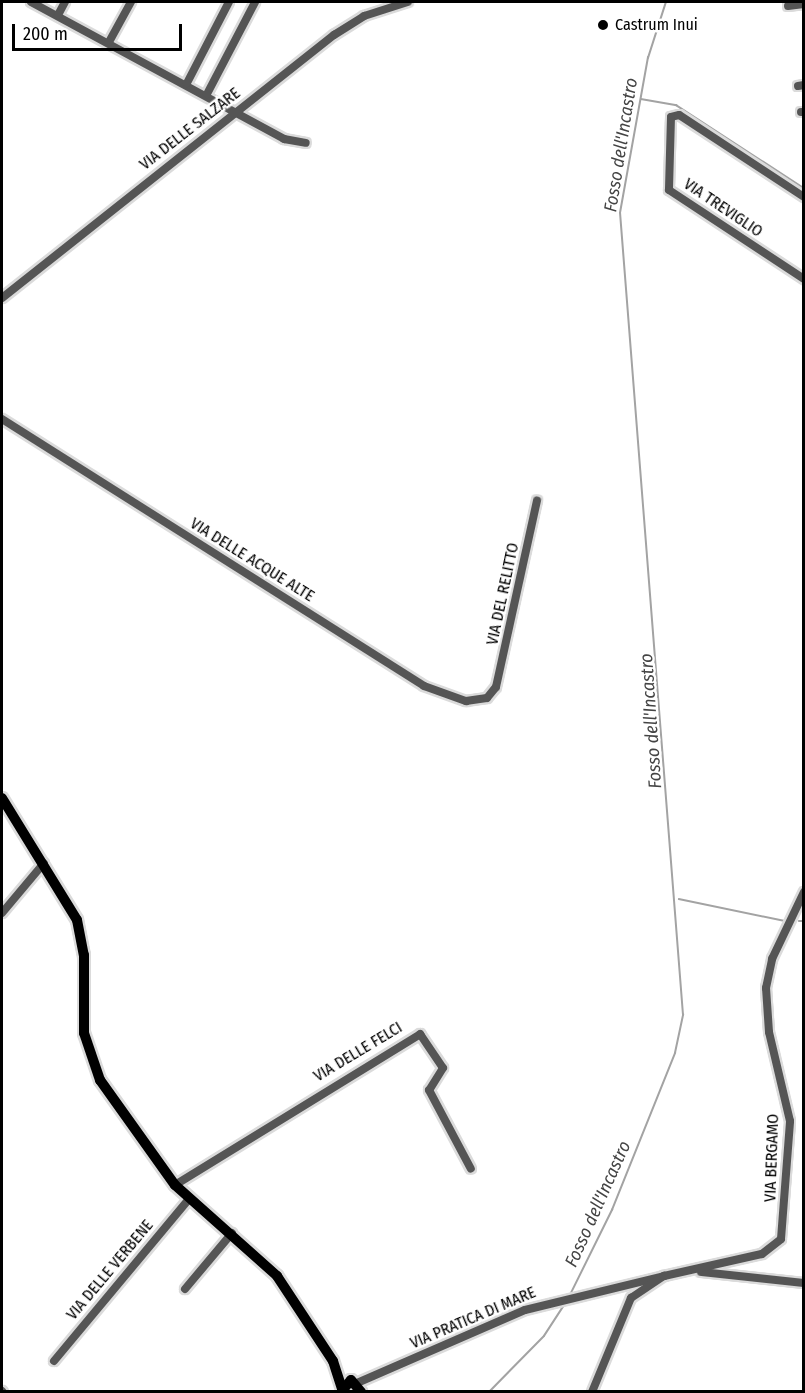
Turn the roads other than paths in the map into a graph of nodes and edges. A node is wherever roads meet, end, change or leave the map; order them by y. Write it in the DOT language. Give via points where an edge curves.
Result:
graph roads {
  1 [pos="31,2"];
  2 [pos="65,2"];
  3 [pos="131,2"];
  4 [pos="229,2"];
  5 [pos="255,2"];
  6 [pos="408,2"];
  7 [pos="804,4"];
  8 [pos="788,6"];
  9 [pos="58,15"];
  10 [pos="109,42"];
  11 [pos="187,83"];
  12 [pos="207,94"];
  13 [pos="238,110"];
  14 [pos="306,143"];
  15 [pos="804,197"];
  16 [pos="804,279"];
  17 [pos="2,298"];
  18 [pos="2,419"];
  19 [pos="537,500"];
  20 [pos="493,693"];
  21 [pos="2,798"];
  22 [pos="44,863"];
  23 [pos="804,892"];
  24 [pos="2,913"];
  25 [pos="471,1169"];
  26 [pos="175,1185"];
  27 [pos="189,1199"];
  28 [pos="232,1233"];
  29 [pos="664,1276"];
  30 [pos="804,1283"];
  31 [pos="185,1289"];
  32 [pos="54,1361"];
  33 [pos="338,1371"];
  34 [pos="357,1386"];
  35 [pos="342,1390"];
  36 [pos="592,1392"];
  1 -- 9 [label="street"];
  2 -- 9 [label="street"];
  3 -- 10 [label="street"];
  4 -- 11 [label="street"];
  5 -- 12 [label="street"];
  6 -- 13 [label="street, VIA DELLE SALZARE" via="350,24"];
  7 -- 8 [label="street"];
  9 -- 10 [label="street"];
  10 -- 11 [label="street"];
  11 -- 12 [label="street"];
  12 -- 13 [label="street"];
  13 -- 14 [label="street" via="284,139"];
  13 -- 17 [label="street, VIA DELLE SALZARE"];
  15 -- 16 [label="street, VIA TREVIGLIO" via="679,116 671,117 669,190"];
  18 -- 20 [label="street, VIA DELLE ACQUE ALTE" via="427,688 468,702"];
  19 -- 20 [label="street, VIA DEL RELITTO" via="521,593"];
  21 -- 22 [label="main road"];
  22 -- 24 [label="street"];
  22 -- 26 [label="main road" via="72,907 82,935 83,1028 93,1066"];
  23 -- 29 [label="street, VIA BERGAMO" via="772,959 765,988 768,1032 790,1115 782,1237 766,1252"];
  25 -- 26 [label="street, VIA DELLE FELCI" via="429,1090 443,1068 420,1034"];
  26 -- 27 [label="main road"];
  27 -- 28 [label="main road"];
  27 -- 32 [label="street, VIA DELLE VERBENE"];
  28 -- 31 [label="street"];
  28 -- 33 [label="main road" via="277,1276"];
  29 -- 30 [label="street, VIA PRATICA DI MARE" via="732,1273"];
  29 -- 34 [label="street, VIA PRATICA DI MARE" via="549,1303"];
  29 -- 36 [label="street" via="627,1303"];
  33 -- 34 [label="main road"];
  33 -- 35 [label="main road"];
  34 -- 35 [label="main road"];
}
